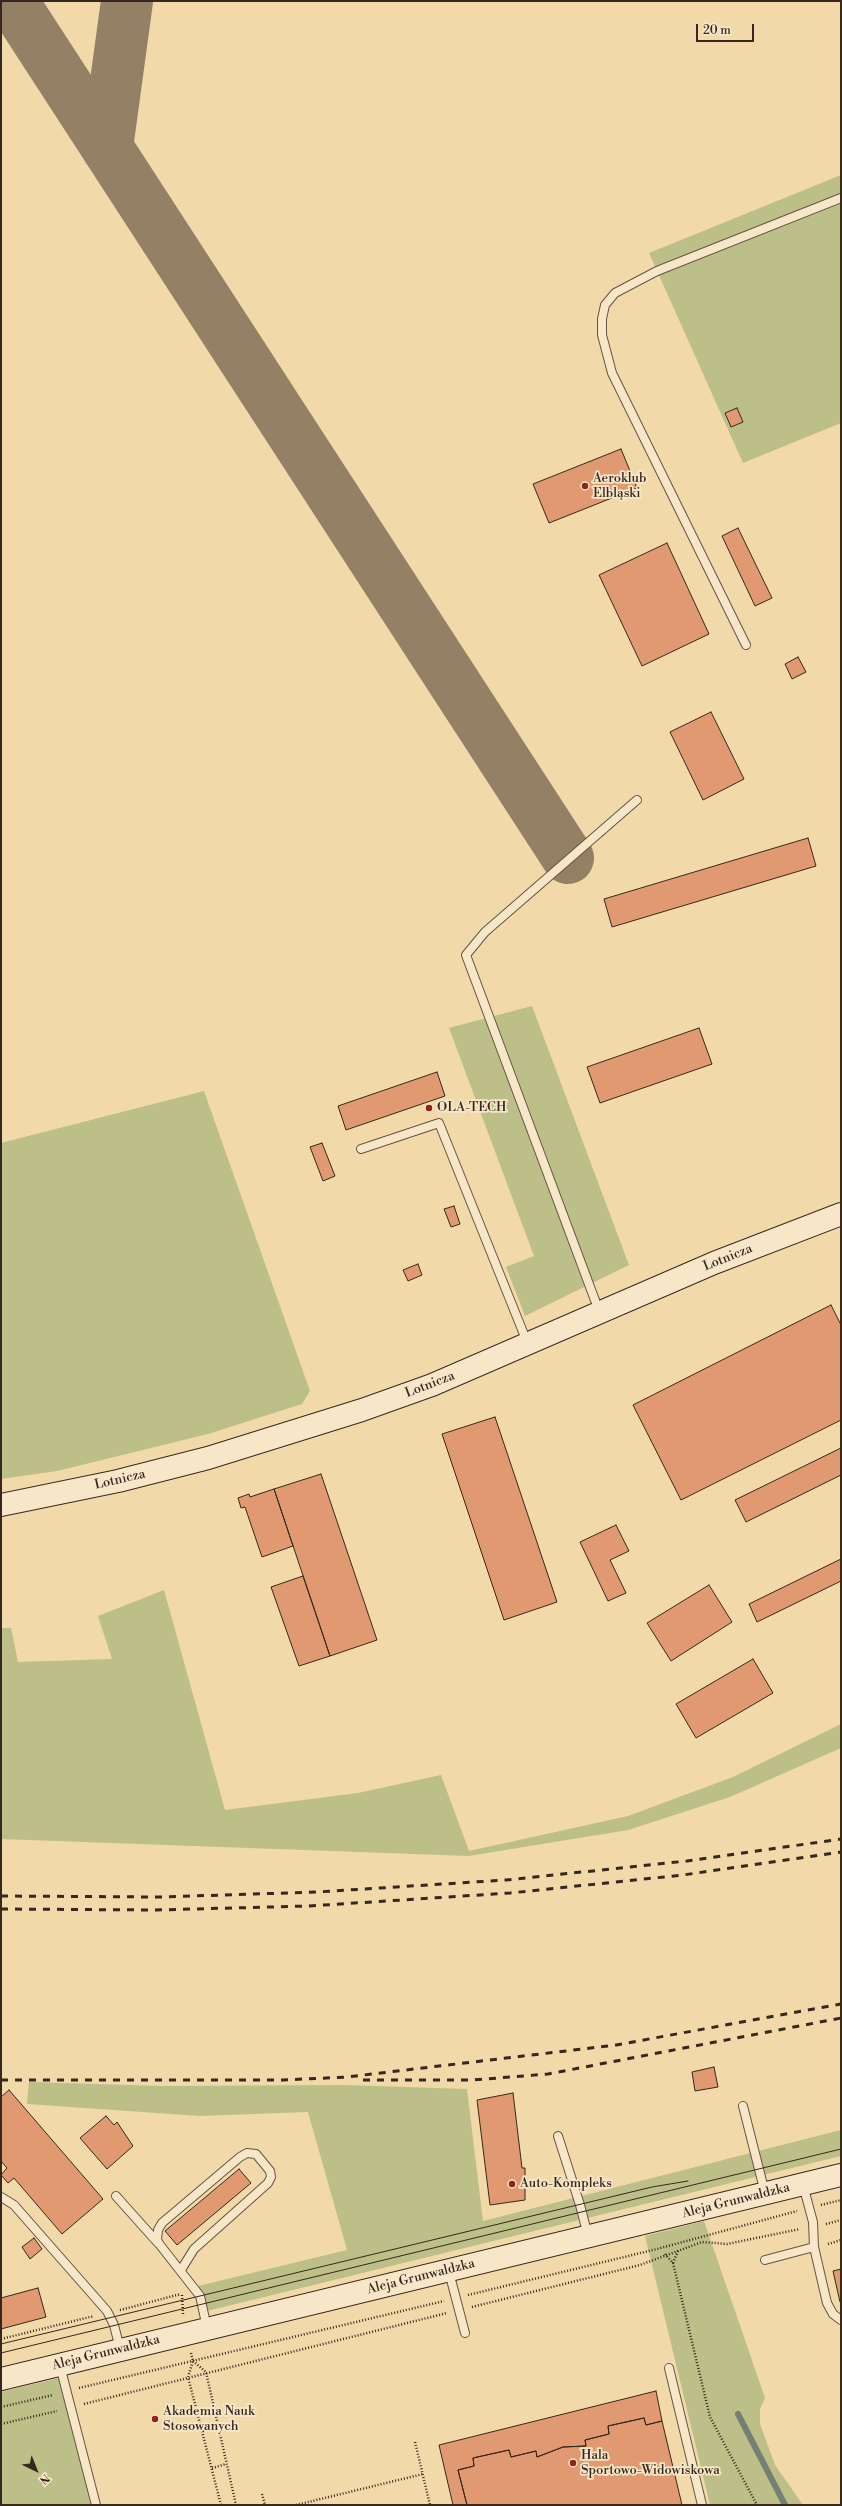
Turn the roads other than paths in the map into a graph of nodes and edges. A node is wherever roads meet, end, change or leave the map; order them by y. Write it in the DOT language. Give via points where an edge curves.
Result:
graph roads {
  1 [pos="841,198"];
  2 [pos="746,645"];
  3 [pos="637,800"];
  4 [pos="361,1149"];
  5 [pos="841,1214"];
  6 [pos="600,1314"];
  7 [pos="528,1345"];
  8 [pos="1,1505"];
  9 [pos="743,2106"];
  10 [pos="558,2136"];
  11 [pos="841,2175"];
  12 [pos="803,2184"];
  13 [pos="765,2194"];
  14 [pos="116,2196"];
  15 [pos="1,2197"];
  16 [pos="588,2237"];
  17 [pos="160,2246"];
  18 [pos="814,2247"];
  19 [pos="766,2260"];
  20 [pos="181,2270"];
  21 [pos="449,2270"];
  22 [pos="841,2320"];
  23 [pos="207,2328"];
  24 [pos="465,2333"];
  25 [pos="121,2350"];
  26 [pos="59,2365"];
  27 [pos="669,2368"];
  28 [pos="1,2379"];
  29 [pos="96,2505"];
  30 [pos="702,2505"];
  1 -- 2 [label="lane" via="657,271 615,293 605,306 602,335 612,373"];
  3 -- 6 [label="lane" via="485,932 466,956"];
  4 -- 7 [label="lane" via="440,1122"];
  5 -- 6 [label="street, Lotnicza" via="714,1263"];
  6 -- 7 [label="street, Lotnicza"];
  7 -- 8 [label="street, Lotnicza" via="432,1385 298,1431 118,1481"];
  9 -- 13 [label="lane"];
  10 -- 16 [label="lane"];
  11 -- 12 [label="street, Aleja Grunwaldzka"];
  12 -- 13 [label="street, Aleja Grunwaldzka"];
  12 -- 18 [label="lane" via="813,2227"];
  13 -- 16 [label="street, Aleja Grunwaldzka"];
  14 -- 17 [label="lane"];
  15 -- 25 [label="lane" via="14,2205 108,2313"];
  16 -- 21 [label="street, Aleja Grunwaldzka"];
  17 -- 20 [label="lane"];
  17 -- 20 [label="lane" via="156,2235 162,2224 240,2157 252,2152 264,2162 271,2177 268,2183 194,2249"];
  18 -- 19 [label="lane"];
  18 -- 22 [label="lane" via="828,2305 833,2314"];
  20 -- 23 [label="lane" via="200,2296"];
  21 -- 23 [label="street, Aleja Grunwaldzka"];
  21 -- 24 [label="lane"];
  23 -- 25 [label="street, Aleja Grunwaldzka"];
  25 -- 26 [label="street, Aleja Grunwaldzka"];
  26 -- 28 [label="street, Aleja Grunwaldzka"];
  26 -- 29 [label="lane"];
  27 -- 30 [label="lane"];
}
